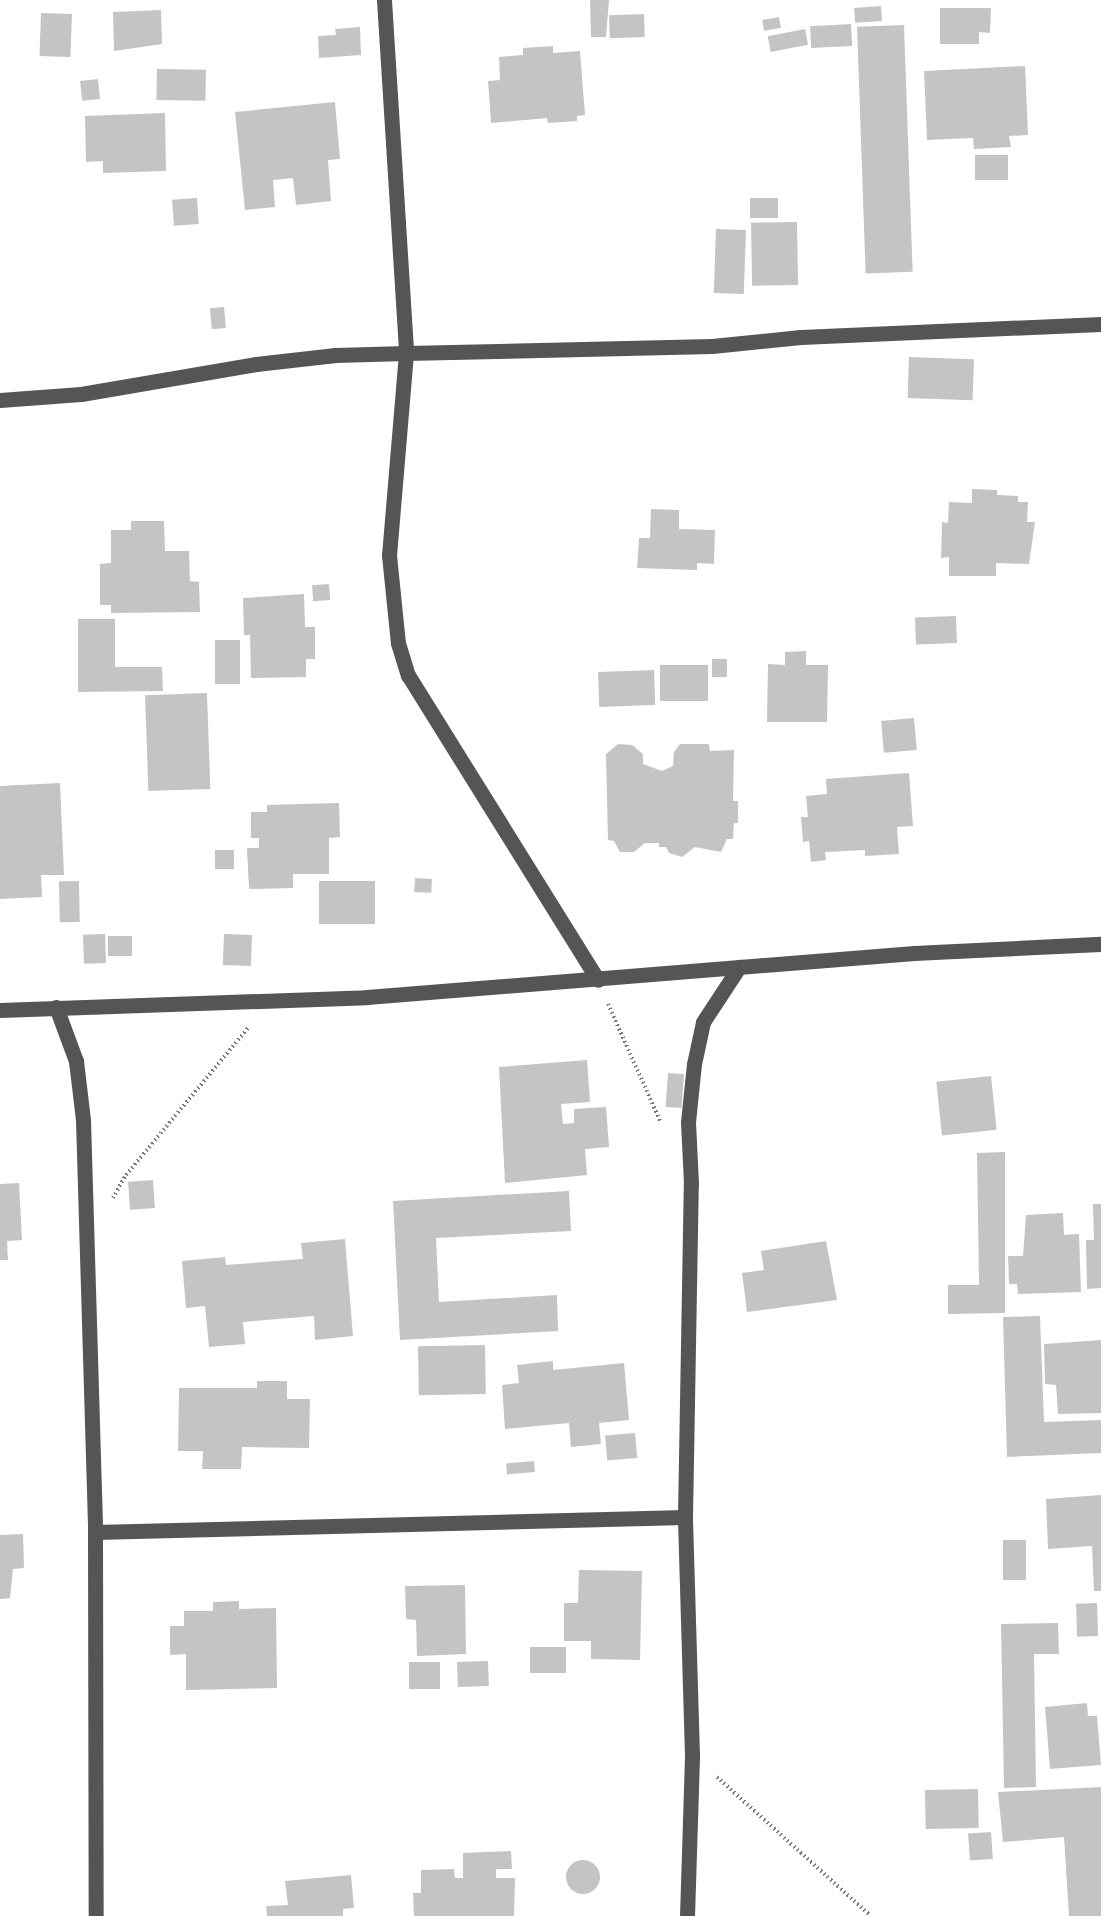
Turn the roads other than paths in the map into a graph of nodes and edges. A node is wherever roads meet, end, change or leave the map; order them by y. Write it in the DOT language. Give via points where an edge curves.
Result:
graph roads {
  1 [pos="384,0"];
  2 [pos="1101,324"];
  3 [pos="406,353"];
  4 [pos="0,400"];
  5 [pos="1101,944"];
  6 [pos="740,967"];
  7 [pos="598,980"];
  8 [pos="56,1006"];
  9 [pos="0,1010"];
  10 [pos="685,1517"];
  11 [pos="96,1532"];
  12 [pos="96,1916"];
  13 [pos="687,1916"];
  1 -- 3 [label="street"];
  2 -- 3 [label="street" via="801,337 712,346"];
  3 -- 4 [label="street" via="335,355 256,364 81,394"];
  3 -- 7 [label="street" via="388,555 408,675"];
  5 -- 6 [label="street" via="914,952"];
  6 -- 7 [label="street"];
  6 -- 10 [label="street" via="703,1022 688,1122 691,1183"];
  7 -- 8 [label="street" via="368,998"];
  8 -- 9 [label="street"];
  8 -- 11 [label="street" via="76,1061 83,1120"];
  10 -- 11 [label="street"];
  10 -- 13 [label="street" via="692,1755"];
  11 -- 12 [label="street"];
}
